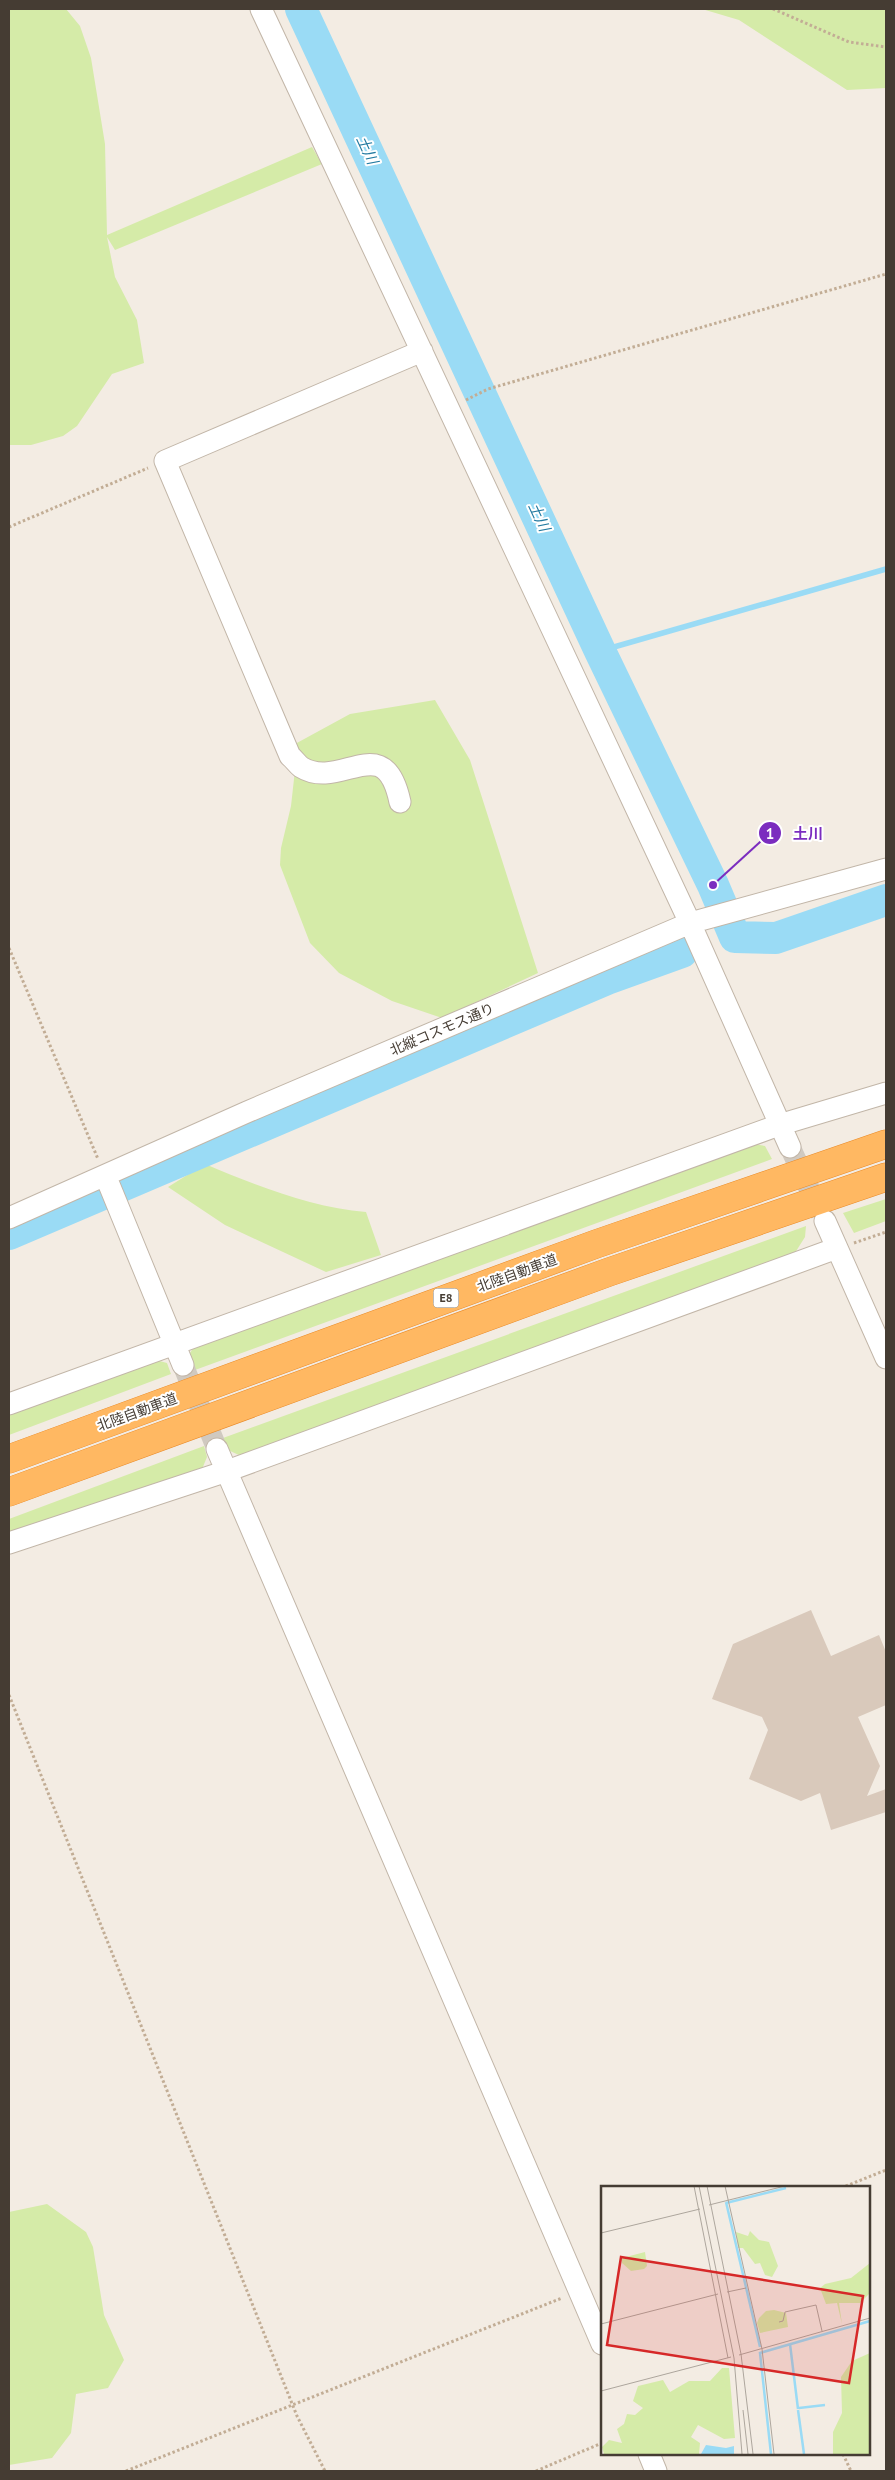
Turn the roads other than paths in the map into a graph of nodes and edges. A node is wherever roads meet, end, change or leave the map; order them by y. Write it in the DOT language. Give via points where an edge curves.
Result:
graph roads {
  1 [pos="261,9"];
  2 [pos="422,352"];
  3 [pos="400,802"];
  4 [pos="886,869"];
  5 [pos="694,922"];
  6 [pos="886,1093"];
  7 [pos="779,1125"];
  8 [pos="886,1144"];
  9 [pos="790,1147"];
  10 [pos="886,1177"];
  11 [pos="109,1185"];
  12 [pos="9,1218"];
  13 [pos="824,1221"];
  14 [pos="837,1248"];
  15 [pos="174,1342"];
  16 [pos="886,1358"];
  17 [pos="183,1365"];
  18 [pos="9,1404"];
  19 [pos="217,1449"];
  20 [pos="9,1459"];
  21 [pos="227,1471"];
  22 [pos="9,1492"];
  23 [pos="9,1542"];
  24 [pos="601,2342"];
  25 [pos="649,2455"];
  26 [pos="656,2471"];
  1 -- 2 [label="street"];
  2 -- 3 [label="street" via="165,461 290,756 301,767 317,772 334,772 369,763 377,765 396,782"];
  2 -- 5 [label="street"];
  4 -- 5 [label="street, 北縦コスモス通り"];
  5 -- 7 [label="street"];
  5 -- 11 [label="street, 北縦コスモス通り" via="247,1112"];
  6 -- 7 [label="street"];
  7 -- 9 [label="street"];
  7 -- 15 [label="street"];
  8 -- 20 [label="highway, 北陸自動車道 / E8" via="596,1244"];
  10 -- 22 [label="highway, E8" via="609,1272"];
  11 -- 12 [label="street, 北縦コスモス通り"];
  11 -- 15 [label="street"];
  13 -- 14 [label="street"];
  14 -- 16 [label="street"];
  14 -- 21 [label="street"];
  15 -- 17 [label="street"];
  15 -- 18 [label="street"];
  19 -- 21 [label="street"];
  21 -- 23 [label="street"];
  21 -- 24 [label="street"];
  25 -- 26 [label="street"];
}
